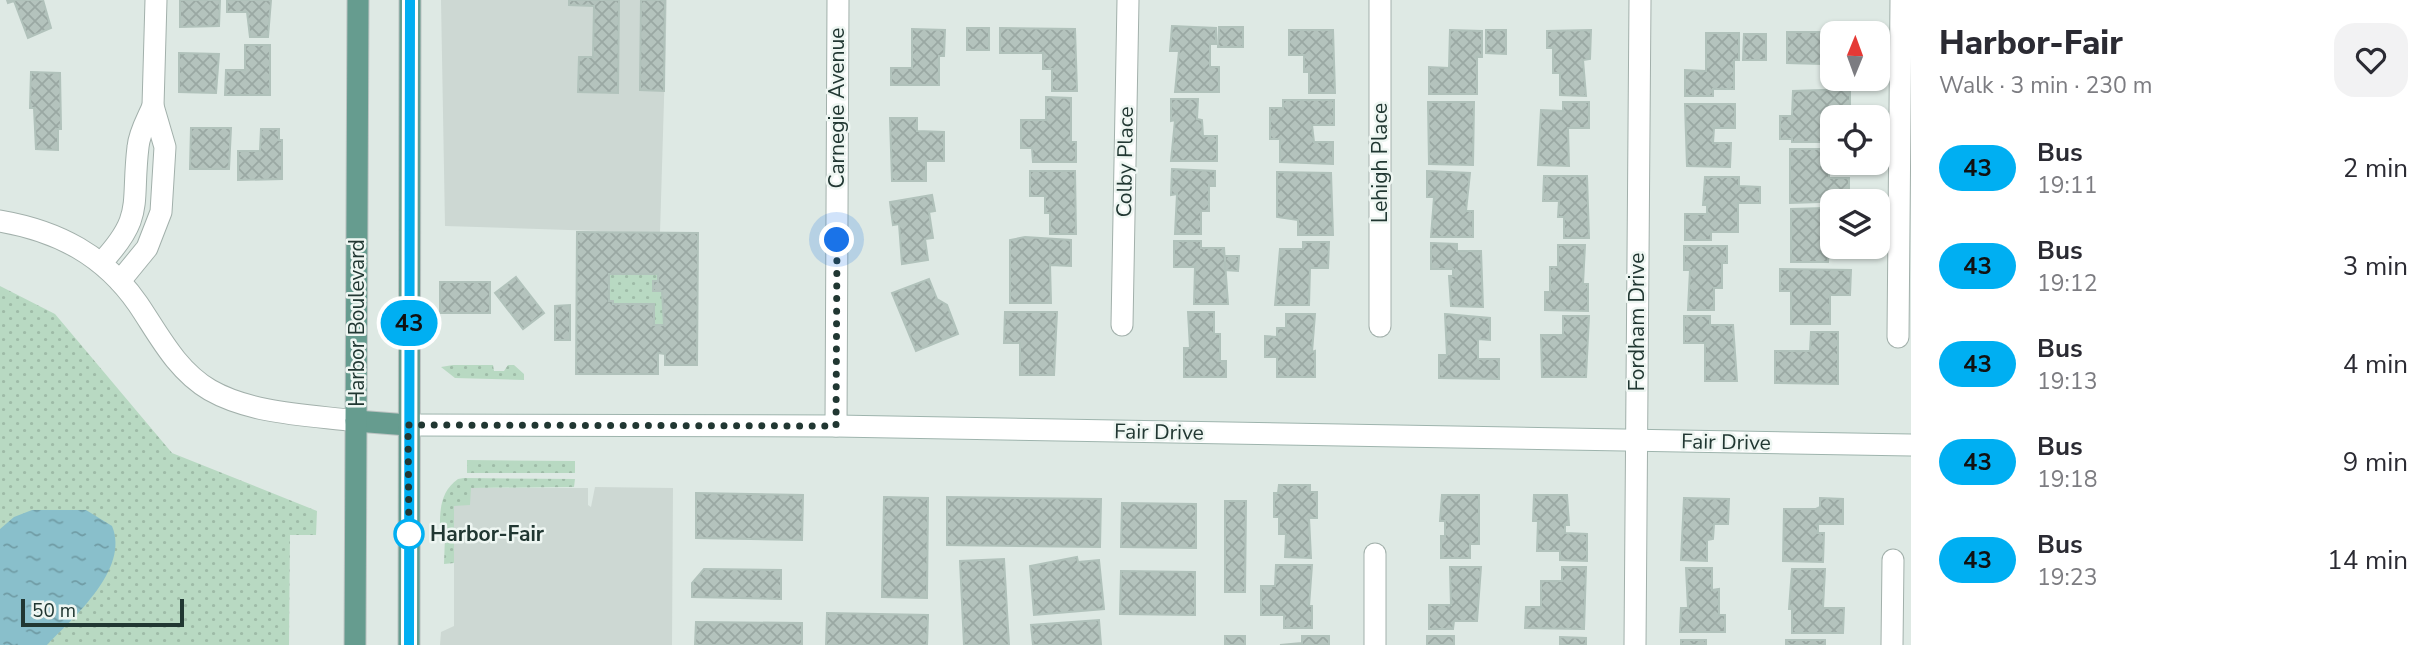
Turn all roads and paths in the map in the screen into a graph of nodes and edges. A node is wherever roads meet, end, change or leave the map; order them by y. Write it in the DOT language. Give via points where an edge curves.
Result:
graph roads {
  1 [pos="156,0"];
  2 [pos="358,0"];
  3 [pos="410,0"];
  4 [pos="838,0"];
  5 [pos="1128,0"];
  6 [pos="1380,0"];
  7 [pos="1640,0"];
  8 [pos="1901,0"];
  9 [pos="153,106"];
  10 [pos="137,176"];
  11 [pos="164,178"];
  12 [pos="0,221"];
  13 [pos="101,263"];
  14 [pos="120,281"];
  15 [pos="1122,325"];
  16 [pos="1380,326"];
  17 [pos="1898,337"];
  18 [pos="356,421"];
  19 [pos="408,425"];
  20 [pos="836,426"];
  21 [pos="1636,440"];
  22 [pos="1911,445"];
  23 [pos="1375,554"];
  24 [pos="1892,560"];
  25 [pos="355,645"];
  26 [pos="409,645"];
  27 [pos="1375,645"];
  28 [pos="1635,645"];
  29 [pos="1892,645"];
  1 -- 9 [label="street"];
  2 -- 18 [label="main road, Harbor Boulevard"];
  3 -- 19 [label="main road"];
  4 -- 20 [label="street, Carnegie Avenue"];
  5 -- 15 [label="street, Colby Place"];
  6 -- 16 [label="street, Lehigh Place"];
  7 -- 21 [label="street, Fordham Drive"];
  8 -- 17 [label="street"];
  9 -- 10 [label="street" via="138,144"];
  9 -- 11 [label="street" via="165,147"];
  10 -- 11 [label="street" via="150,172"];
  10 -- 13 [label="street" via="134,217 121,242"];
  11 -- 14 [label="street" via="157,228"];
  12 -- 13 [label="street" via="47,232"];
  13 -- 14 [label="street"];
  14 -- 18 [label="street" via="175,359 210,390 258,407"];
  18 -- 19 [label="main road"];
  18 -- 25 [label="main road, Harbor Boulevard"];
  19 -- 20 [label="street, Fair Drive"];
  19 -- 26 [label="main road"];
  20 -- 21 [label="street, Fair Drive"];
  21 -- 22 [label="street, Fair Drive"];
  21 -- 28 [label="street, Fordham Drive"];
  23 -- 27 [label="street"];
  24 -- 29 [label="street"];
}
